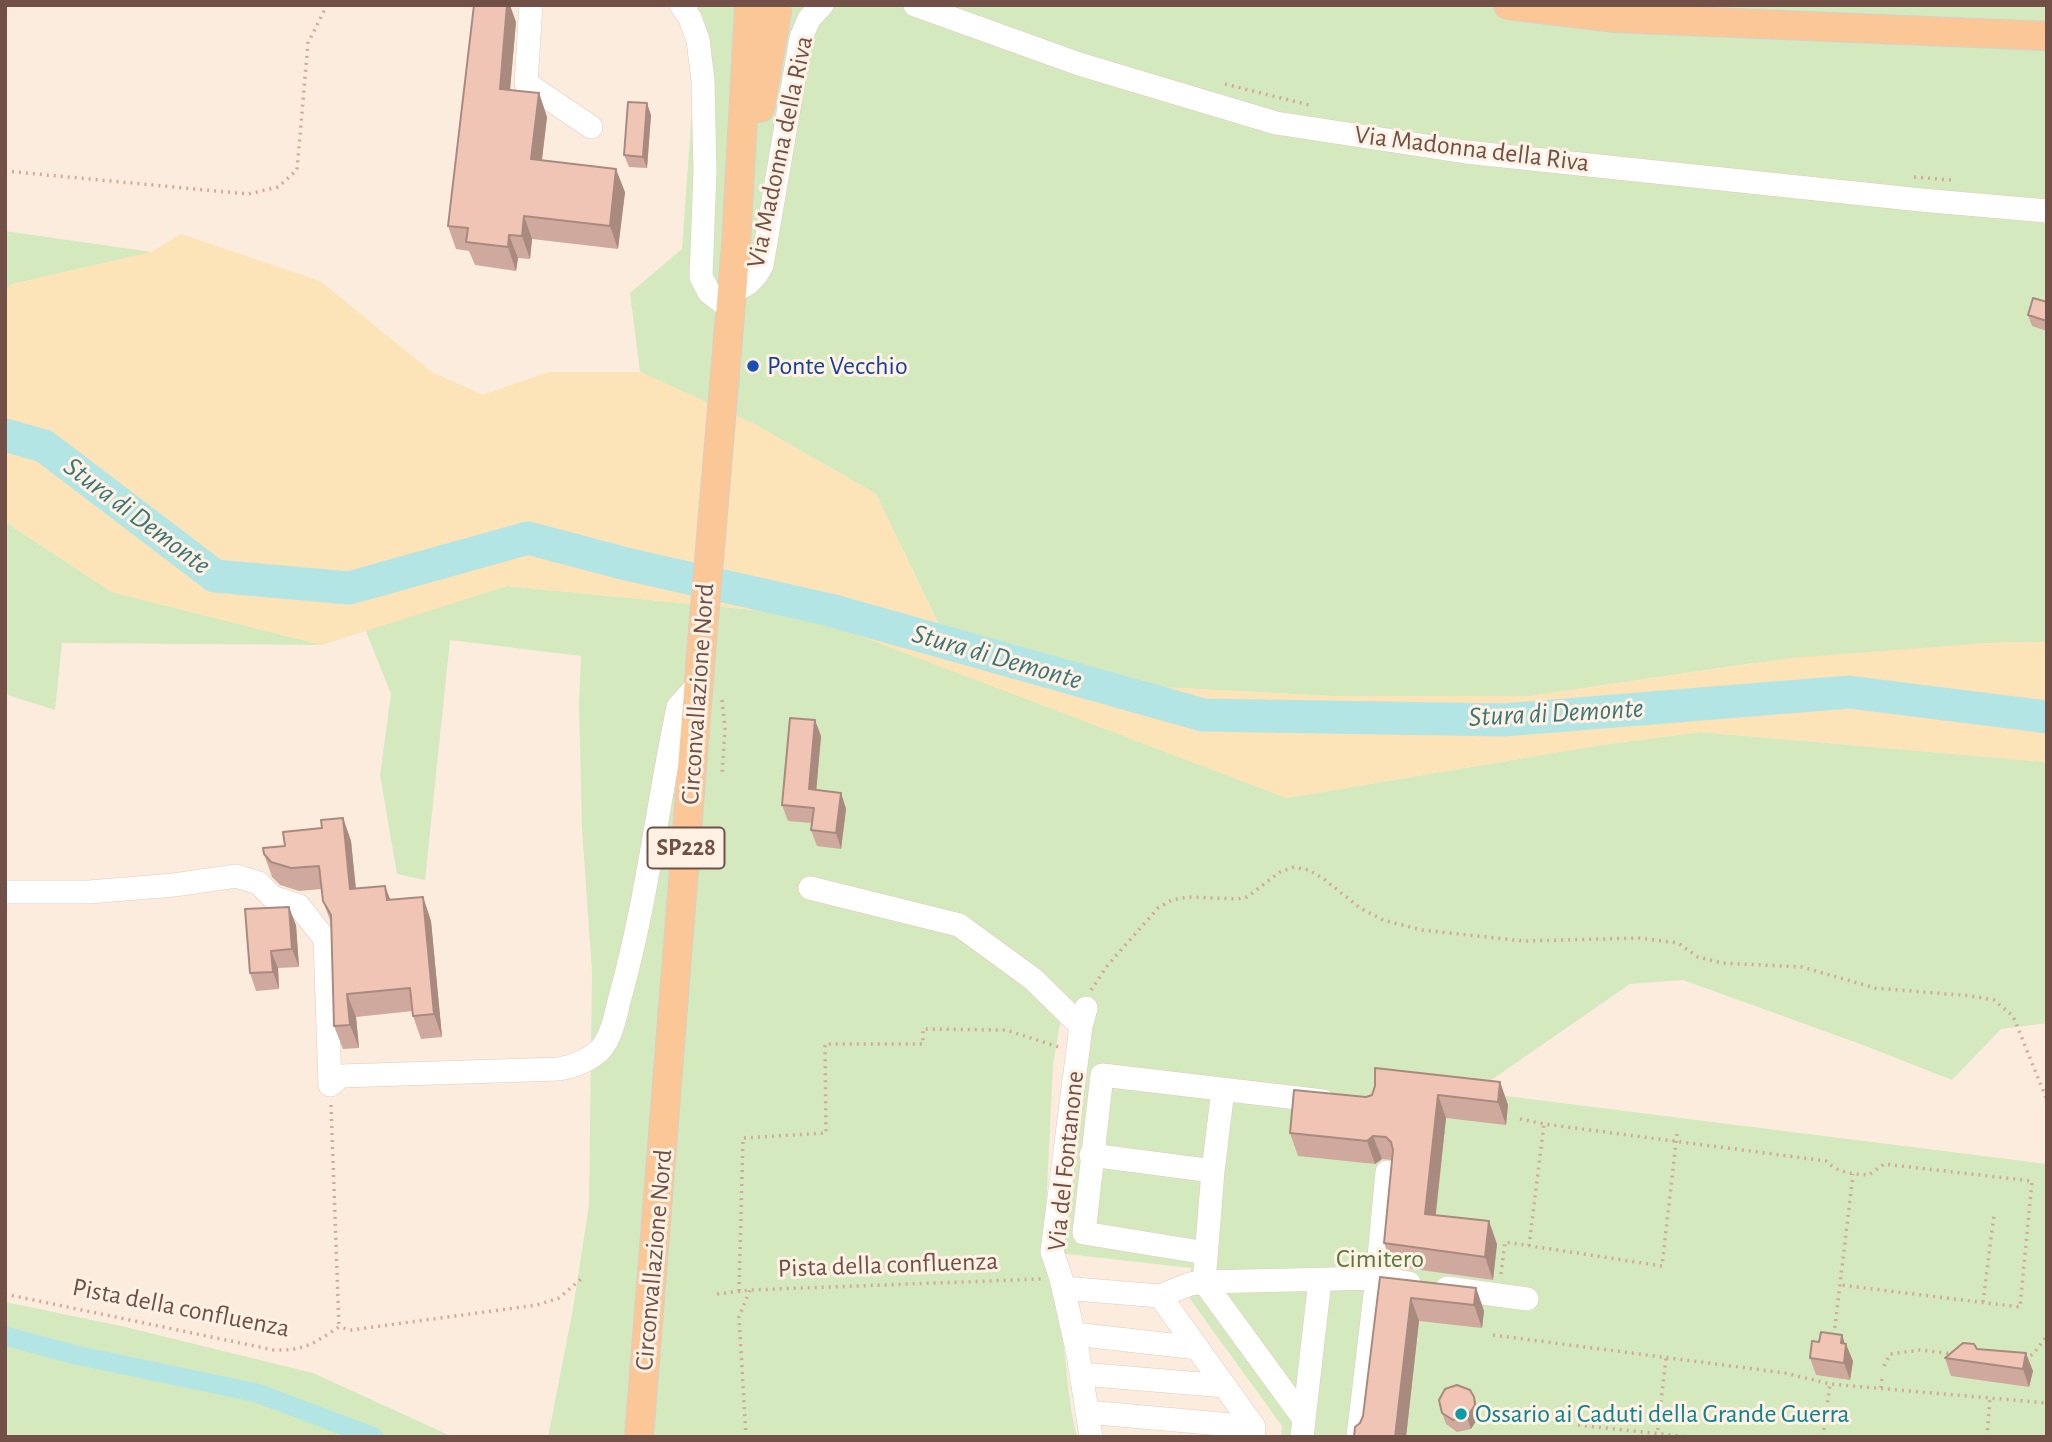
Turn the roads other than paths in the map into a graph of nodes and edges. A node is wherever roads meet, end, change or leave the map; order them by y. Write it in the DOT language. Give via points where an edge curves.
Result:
graph roads {
  1 [pos="531,5"];
  2 [pos="681,5"];
  3 [pos="822,5"];
  4 [pos="915,5"];
  5 [pos="1508,5"];
  6 [pos="748,6"];
  7 [pos="783,9"];
  8 [pos="2047,36"];
  9 [pos="591,127"];
  10 [pos="2047,211"];
  11 [pos="736,245"];
  12 [pos="731,300"];
  13 [pos="698,684"];
  14 [pos="810,888"];
  15 [pos="5,892"];
  16 [pos="1223,1090"];
  17 [pos="1343,1104"];
  18 [pos="1091,1155"];
  19 [pos="1213,1171"];
  20 [pos="1387,1172"];
  21 [pos="1206,1253"];
  22 [pos="1377,1278"];
  23 [pos="1320,1280"];
  24 [pos="1204,1282"];
  25 [pos="1062,1283"];
  26 [pos="1160,1296"];
  27 [pos="1527,1299"];
  28 [pos="1074,1334"];
  29 [pos="1198,1348"];
  30 [pos="1081,1374"];
  31 [pos="1225,1386"];
  32 [pos="1087,1412"];
  33 [pos="1303,1428"];
  34 [pos="1253,1432"];
  35 [pos="639,1437"];
  36 [pos="1091,1437"];
  37 [pos="1358,1437"];
  1 -- 9 [label="street" via="526,83"];
  2 -- 12 [label="street" via="698,40 703,81 701,277 709,292"];
  3 -- 12 [label="street, Via Madonna della Riva" via="801,38 762,265 757,276"];
  4 -- 10 [label="street, Via Madonna della Riva" via="1079,64 1276,123 1466,152"];
  5 -- 8 [label="main road" via="1616,18"];
  6 -- 7 [label="main road" via="758,12"];
  6 -- 11 [label="main road, Circonvallazione Nord"];
  7 -- 11 [label="main road, Circonvallazione Nord"];
  11 -- 12 [label="main road, Circonvallazione Nord"];
  12 -- 13 [label="main road, Circonvallazione Nord / SP228"];
  13 -- 15 [label="street" via="678,707 634,947 610,1035 587,1061 559,1069 341,1076 330,1085 325,939 299,906 236,876 89,892"];
  13 -- 35 [label="main road, Circonvallazione Nord / SP228"];
  14 -- 25 [label="street, Via del Fontanone" via="959,925 1083,1017 1052,1252"];
  16 -- 17 [label="street"];
  16 -- 18 [label="street" via="1102,1075"];
  16 -- 19 [label="street"];
  18 -- 19 [label="street"];
  18 -- 21 [label="street" via="1084,1233"];
  19 -- 21 [label="street"];
  20 -- 22 [label="street"];
  21 -- 24 [label="street"];
  22 -- 23 [label="street"];
  22 -- 27 [label="street"];
  22 -- 37 [label="street"];
  23 -- 24 [label="street"];
  23 -- 33 [label="street"];
  24 -- 26 [label="street"];
  24 -- 33 [label="street"];
  25 -- 26 [label="street"];
  25 -- 28 [label="street, Via del Fontanone"];
  26 -- 29 [label="street"];
  28 -- 29 [label="street"];
  28 -- 30 [label="street, Via del Fontanone"];
  29 -- 31 [label="street"];
  30 -- 31 [label="street"];
  30 -- 32 [label="street, Via del Fontanone"];
  31 -- 34 [label="street"];
  32 -- 34 [label="street"];
  32 -- 36 [label="street, Via del Fontanone"];
}
